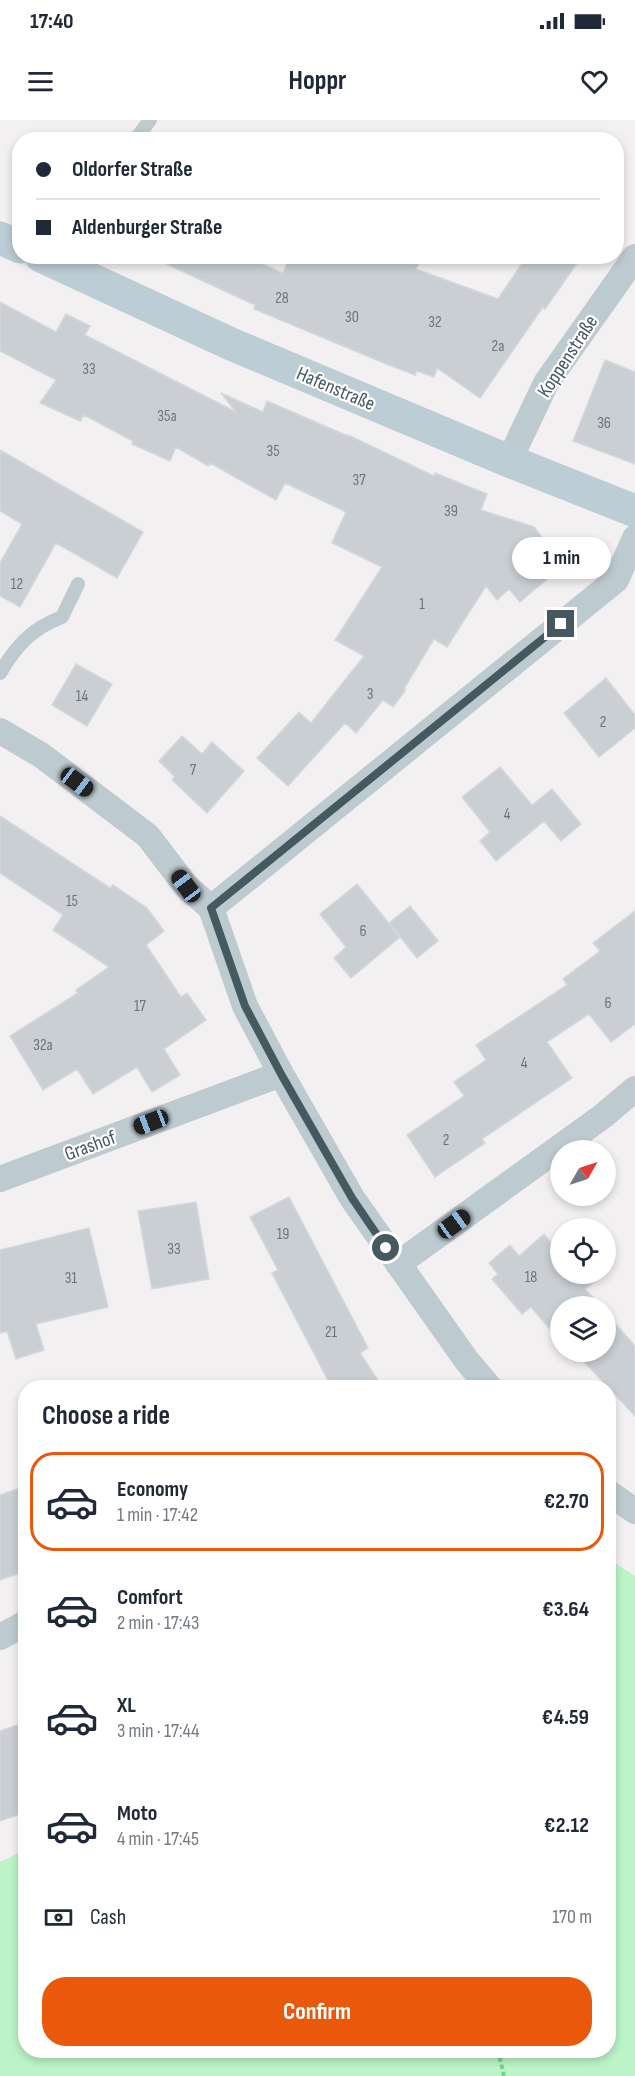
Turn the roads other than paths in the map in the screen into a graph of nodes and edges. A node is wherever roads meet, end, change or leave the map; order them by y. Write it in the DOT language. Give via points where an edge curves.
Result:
graph roads {
  1 [pos="635,257"];
  2 [pos="63,264"];
  3 [pos="509,461"];
  4 [pos="635,511"];
  5 [pos="635,538"];
  6 [pos="78,584"];
  7 [pos="0,673"];
  8 [pos="0,731"];
  9 [pos="211,908"];
  10 [pos="281,1074"];
  11 [pos="635,1089"];
  12 [pos="0,1179"];
  13 [pos="398,1264"];
  14 [pos="483,1380"];
  15 [pos="616,1498"];
  16 [pos="635,1511"];
  17 [pos="18,1627"];
  18 [pos="0,1637"];
  1 -- 3 [label="street, Koppenstraße" via="546,383"];
  2 -- 3 [label="street, Hafenstraße" via="231,344"];
  3 -- 4 [label="street, Hafenstraße"];
  5 -- 9 [label="street" via="616,580"];
  6 -- 7 [label="lane" via="62,617 21,642"];
  8 -- 9 [label="street" via="41,755 148,836 186,886"];
  9 -- 10 [label="street" via="245,1006"];
  10 -- 12 [label="street, Grashof"];
  10 -- 13 [label="street" via="352,1198"];
  11 -- 13 [label="street"];
  13 -- 14 [label="street"];
  15 -- 16 [label="street"];
  17 -- 18 [label="street"];
}
